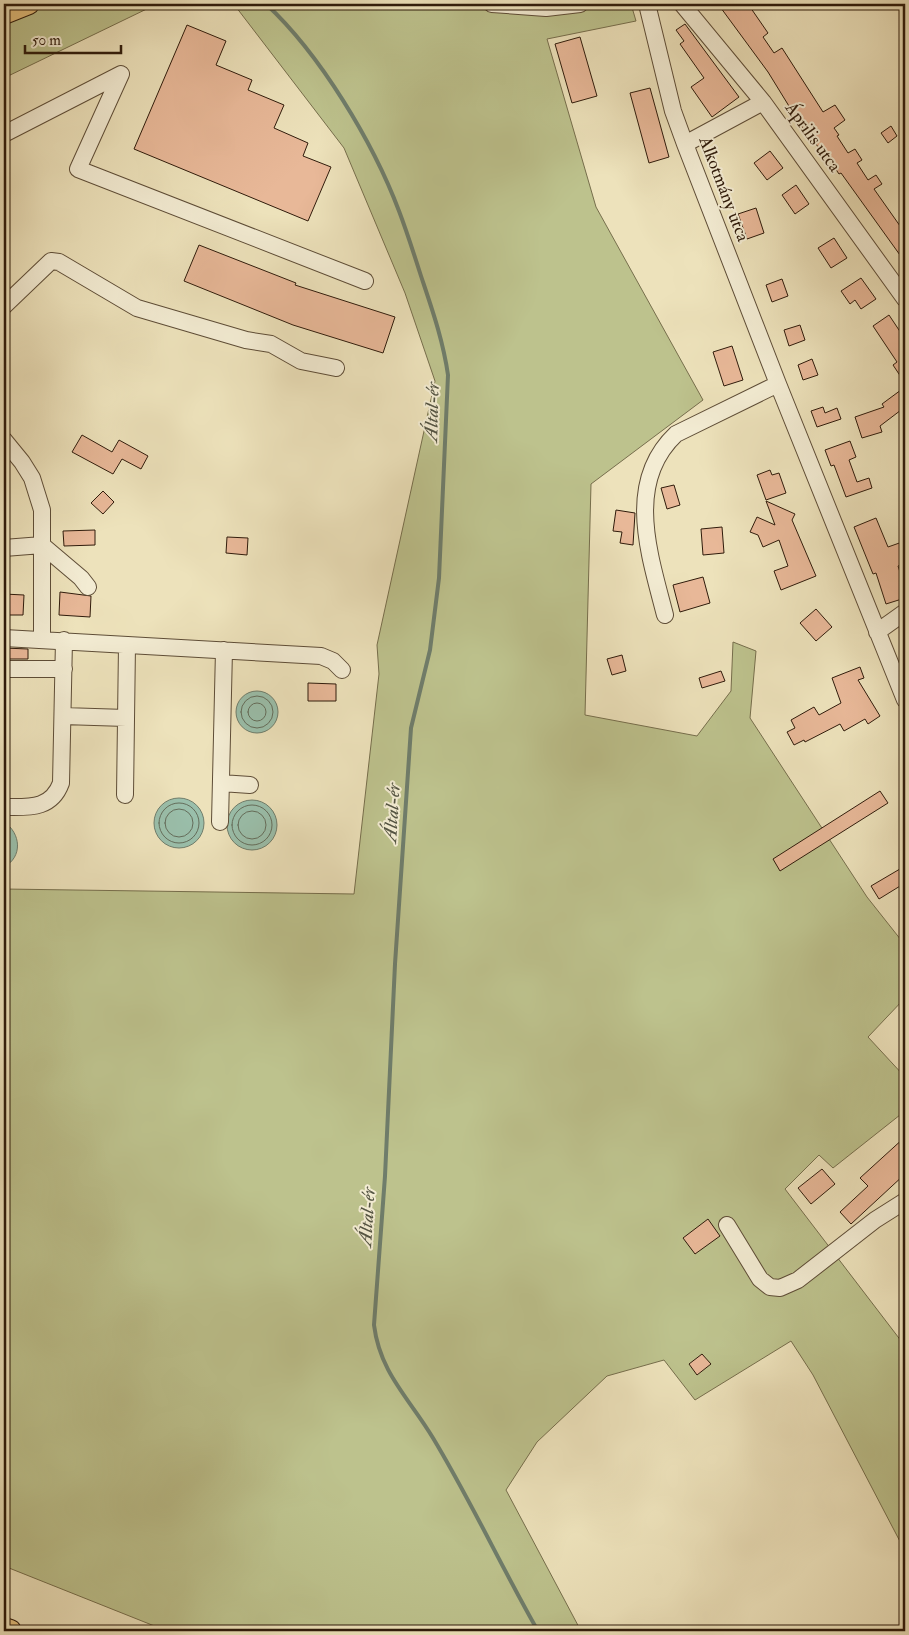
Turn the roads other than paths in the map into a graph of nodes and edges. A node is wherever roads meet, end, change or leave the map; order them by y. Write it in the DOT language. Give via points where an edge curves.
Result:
graph roads {
  1 [pos="11,4"];
  2 [pos="29,4"];
  3 [pos="492,4"];
  4 [pos="580,4"];
  5 [pos="647,4"];
  6 [pos="682,4"];
  7 [pos="4,8"];
  8 [pos="4,14"];
  9 [pos="763,102"];
  10 [pos="4,134"];
  11 [pos="685,144"];
  12 [pos="365,281"];
  13 [pos="905,299"];
  14 [pos="4,306"];
  15 [pos="336,368"];
  16 [pos="778,384"];
  17 [pos="4,440"];
  18 [pos="42,545"];
  19 [pos="4,548"];
  20 [pos="88,587"];
  21 [pos="905,612"];
  22 [pos="664,616"];
  23 [pos="877,632"];
  24 [pos="4,638"];
  25 [pos="42,640"];
  26 [pos="64,640"];
  27 [pos="127,645"];
  28 [pos="224,650"];
  29 [pos="4,669"];
  30 [pos="64,670"];
  31 [pos="342,670"];
  32 [pos="905,700"];
  33 [pos="63,716"];
  34 [pos="126,718"];
  35 [pos="221,783"];
  36 [pos="250,785"];
  37 [pos="125,795"];
  38 [pos="4,806"];
  39 [pos="220,822"];
  40 [pos="905,1201"];
  41 [pos="727,1225"];
  42 [pos="4,1629"];
  43 [pos="10,1631"];
  1 -- 7 [label="main road"];
  2 -- 8 [label="main road"];
  3 -- 4 [label="street" via="530,8"];
  5 -- 11 [label="street, Alkotmány utca" via="673,111"];
  6 -- 9 [label="street, Április utca"];
  9 -- 11 [label="street"];
  9 -- 13 [label="street, Április utca"];
  10 -- 12 [label="street" via="121,74 78,169"];
  11 -- 16 [label="street, Alkotmány utca"];
  14 -- 15 [label="street" via="51,261 59,262 137,308 246,340 271,344 301,361"];
  16 -- 22 [label="street" via="676,434 657,459 646,495 644,517"];
  16 -- 23 [label="street, Alkotmány utca"];
  17 -- 18 [label="street" via="22,462 37,492 42,510"];
  18 -- 19 [label="street"];
  18 -- 20 [label="street"];
  18 -- 25 [label="street"];
  21 -- 23 [label="street"];
  23 -- 32 [label="street, Alkotmány utca"];
  24 -- 25 [label="street"];
  25 -- 26 [label="street"];
  26 -- 27 [label="street"];
  26 -- 30 [label="street"];
  27 -- 28 [label="street"];
  27 -- 34 [label="street"];
  28 -- 31 [label="street" via="321,656 333,660"];
  28 -- 35 [label="street"];
  29 -- 30 [label="street"];
  30 -- 33 [label="street"];
  33 -- 34 [label="street"];
  33 -- 38 [label="street" via="63,775 59,790 40,806"];
  34 -- 37 [label="street"];
  35 -- 36 [label="street"];
  35 -- 39 [label="street"];
  40 -- 41 [label="street" via="875,1220 798,1280 780,1288 770,1287 760,1279"];
  42 -- 43 [label="highway"];
}
